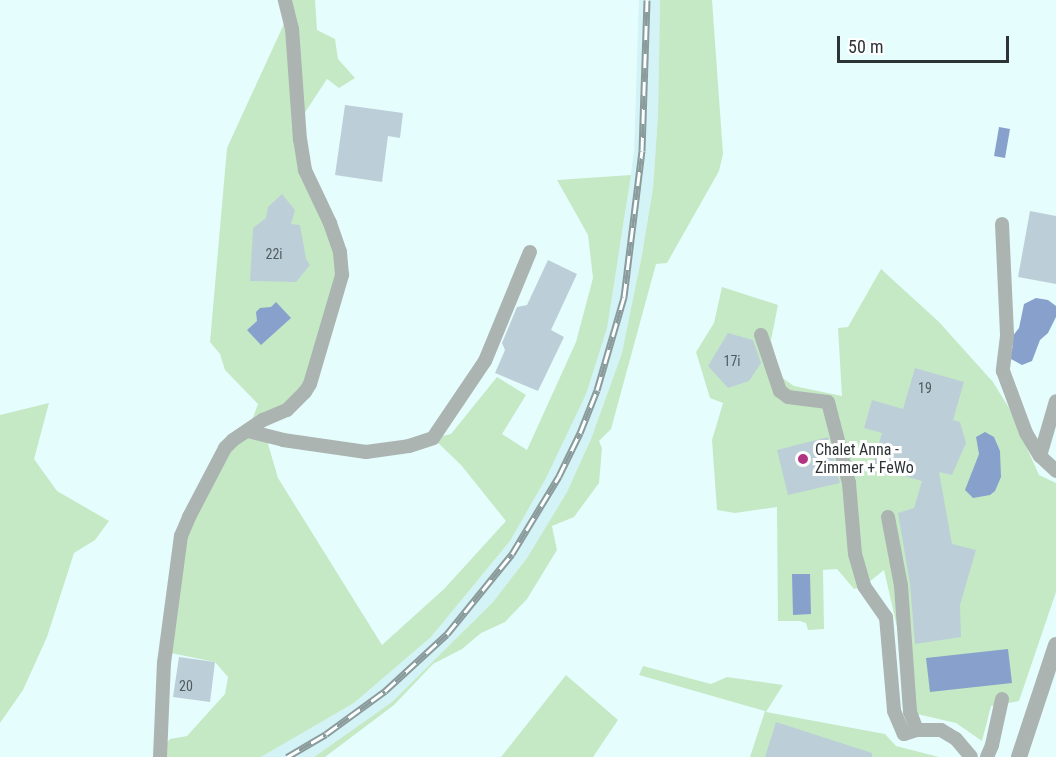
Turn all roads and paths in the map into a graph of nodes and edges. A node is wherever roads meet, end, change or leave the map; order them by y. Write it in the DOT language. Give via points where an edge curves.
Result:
graph roads {
  1 [pos="285,0"];
  2 [pos="1002,224"];
  3 [pos="530,252"];
  4 [pos="761,335"];
  5 [pos="1056,402"];
  6 [pos="248,431"];
  7 [pos="1040,456"];
  8 [pos="1056,471"];
  9 [pos="888,517"];
  10 [pos="1056,645"];
  11 [pos="1002,699"];
  12 [pos="917,730"];
  13 [pos="160,757"];
  14 [pos="971,757"];
  15 [pos="987,757"];
  16 [pos="1019,757"];
  1 -- 6 [label="lane" via="292,29 305,170 330,223 340,252 342,275 310,384 296,403"];
  2 -- 7 [label="lane" via="1006,336 1003,371 1026,433"];
  3 -- 6 [label="lane" via="485,361 433,438 366,452 283,441"];
  4 -- 12 [label="lane" via="780,391 788,397 828,402 849,483 855,554 864,586 886,617 894,711 904,734"];
  5 -- 7 [label="lane"];
  6 -- 13 [label="lane" via="233,440 220,457 181,536 164,663"];
  7 -- 8 [label="lane"];
  9 -- 12 [label="lane" via="902,586 910,712"];
  10 -- 16 [label="street"];
  11 -- 15 [label="lane"];
  12 -- 14 [label="lane" via="942,730"];
}
